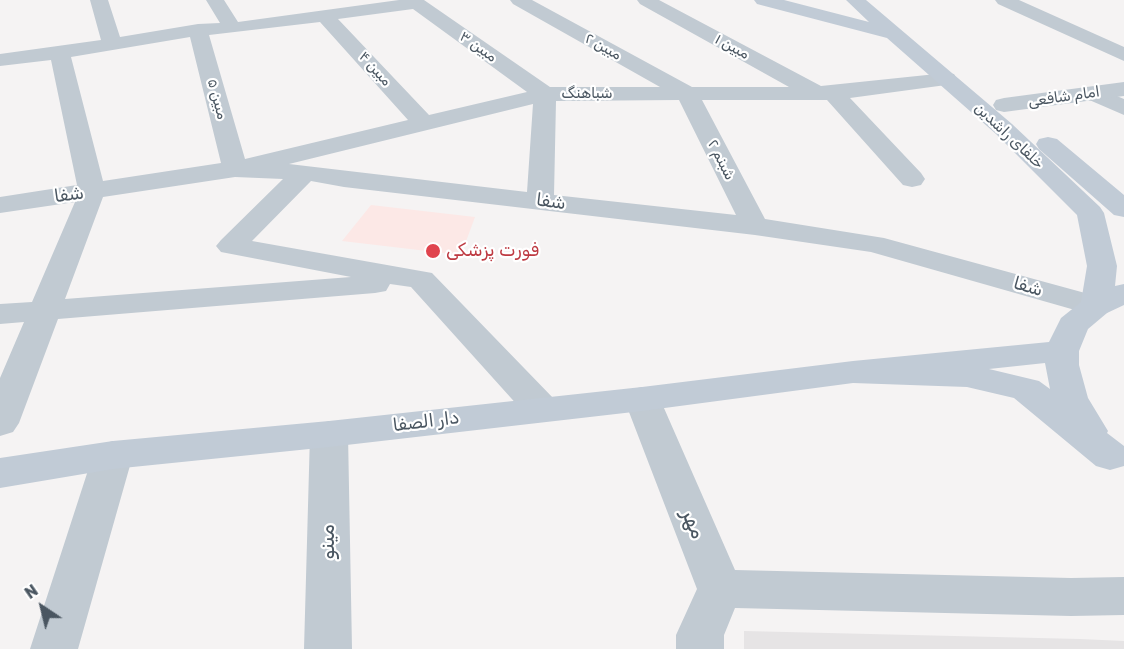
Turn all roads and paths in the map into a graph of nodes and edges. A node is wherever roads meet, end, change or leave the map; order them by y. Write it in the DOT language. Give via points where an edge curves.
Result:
graph roads {
  1 [pos="99,0"];
  2 [pos="215,0"];
  3 [pos="519,0"];
  4 [pos="646,0"];
  5 [pos="763,0"];
  6 [pos="855,0"];
  7 [pos="877,0"];
  8 [pos="1004,0"];
  9 [pos="414,2"];
  10 [pos="325,16"];
  11 [pos="233,28"];
  12 [pos="198,30"];
  13 [pos="898,34"];
  14 [pos="112,43"];
  15 [pos="60,52"];
  16 [pos="1124,55"];
  17 [pos="0,60"];
  18 [pos="946,79"];
  19 [pos="1124,89"];
  20 [pos="687,93"];
  21 [pos="825,93"];
  22 [pos="544,94"];
  23 [pos="1095,94"];
  24 [pos="1004,105"];
  25 [pos="1124,108"];
  26 [pos="423,123"];
  27 [pos="235,169"];
  28 [pos="305,172"];
  29 [pos="912,179"];
  30 [pos="92,192"];
  31 [pos="540,201"];
  32 [pos="0,205"];
  33 [pos="1124,209"];
  34 [pos="755,226"];
  35 [pos="421,280"];
  36 [pos="1110,299"];
  37 [pos="45,310"];
  38 [pos="0,314"];
  39 [pos="1062,351"];
  40 [pos="853,372"];
  41 [pos="642,399"];
  42 [pos="542,409"];
  43 [pos="0,423"];
  44 [pos="328,434"];
  45 [pos="113,455"];
  46 [pos="1117,462"];
  47 [pos="0,473"];
  48 [pos="720,589"];
  49 [pos="1124,596"];
  50 [pos="54,649"];
  51 [pos="328,649"];
  52 [pos="700,649"];
  1 -- 14 [label="street"];
  2 -- 11 [label="street"];
  3 -- 20 [label="street, مبین ۲"];
  4 -- 21 [label="street, مبین ۱"];
  5 -- 13 [label="main road"];
  6 -- 13 [label="main road, خلفای راشدین"];
  7 -- 24 [label="main road, خلفای راشدین" via="918,29"];
  8 -- 16 [label="street"];
  9 -- 10 [label="street"];
  9 -- 22 [label="street, مبین ۳"];
  10 -- 11 [label="street"];
  10 -- 26 [label="street, مبین ۴"];
  11 -- 12 [label="street"];
  12 -- 14 [label="street"];
  12 -- 27 [label="street, مبین ۵"];
  13 -- 18 [label="main road, خلفای راشدین"];
  14 -- 15 [label="street"];
  15 -- 17 [label="street"];
  15 -- 30 [label="street"];
  18 -- 21 [label="street, شباهنگ"];
  18 -- 36 [label="main road, خلفای راشدین" via="1090,213"];
  19 -- 23 [label="street, امام شافعی"];
  20 -- 21 [label="street, شباهنگ"];
  20 -- 22 [label="street, شباهنگ"];
  20 -- 34 [label="street, شبنم ۲"];
  21 -- 29 [label="street, مبین ۱"];
  22 -- 26 [label="street, شباهنگ"];
  22 -- 31 [label="street"];
  23 -- 24 [label="street, امام شافعی"];
  23 -- 25 [label="street"];
  24 -- 33 [label="main road, خلفای راشدین"];
  26 -- 27 [label="street, شباهنگ"];
  27 -- 28 [label="street, شفا"];
  27 -- 30 [label="street, شفا"];
  28 -- 31 [label="street, شفا"];
  28 -- 35 [label="street" via="231,246"];
  30 -- 32 [label="street, شفا"];
  30 -- 37 [label="street"];
  31 -- 34 [label="street, شفا"];
  34 -- 36 [label="street, شفا" via="874,244"];
  35 -- 37 [label="street"];
  35 -- 42 [label="street"];
  36 -- 39 [label="main road" via="1073,325"];
  37 -- 38 [label="street"];
  37 -- 43 [label="street"];
  39 -- 40 [label="main road"];
  39 -- 46 [label="main road" via="1064,381 1079,417"];
  40 -- 41 [label="main road, دار الصفا"];
  40 -- 46 [label="main road" via="967,375 1026,389"];
  41 -- 42 [label="main road, دار الصفا"];
  41 -- 48 [label="street, مهر"];
  42 -- 44 [label="main road, دار الصفا"];
  44 -- 45 [label="main road, دار الصفا"];
  44 -- 51 [label="street, مینو"];
  45 -- 47 [label="main road, دار الصفا"];
  45 -- 50 [label="street"];
  48 -- 49 [label="street"];
  48 -- 52 [label="street" via="699,634"];
}
